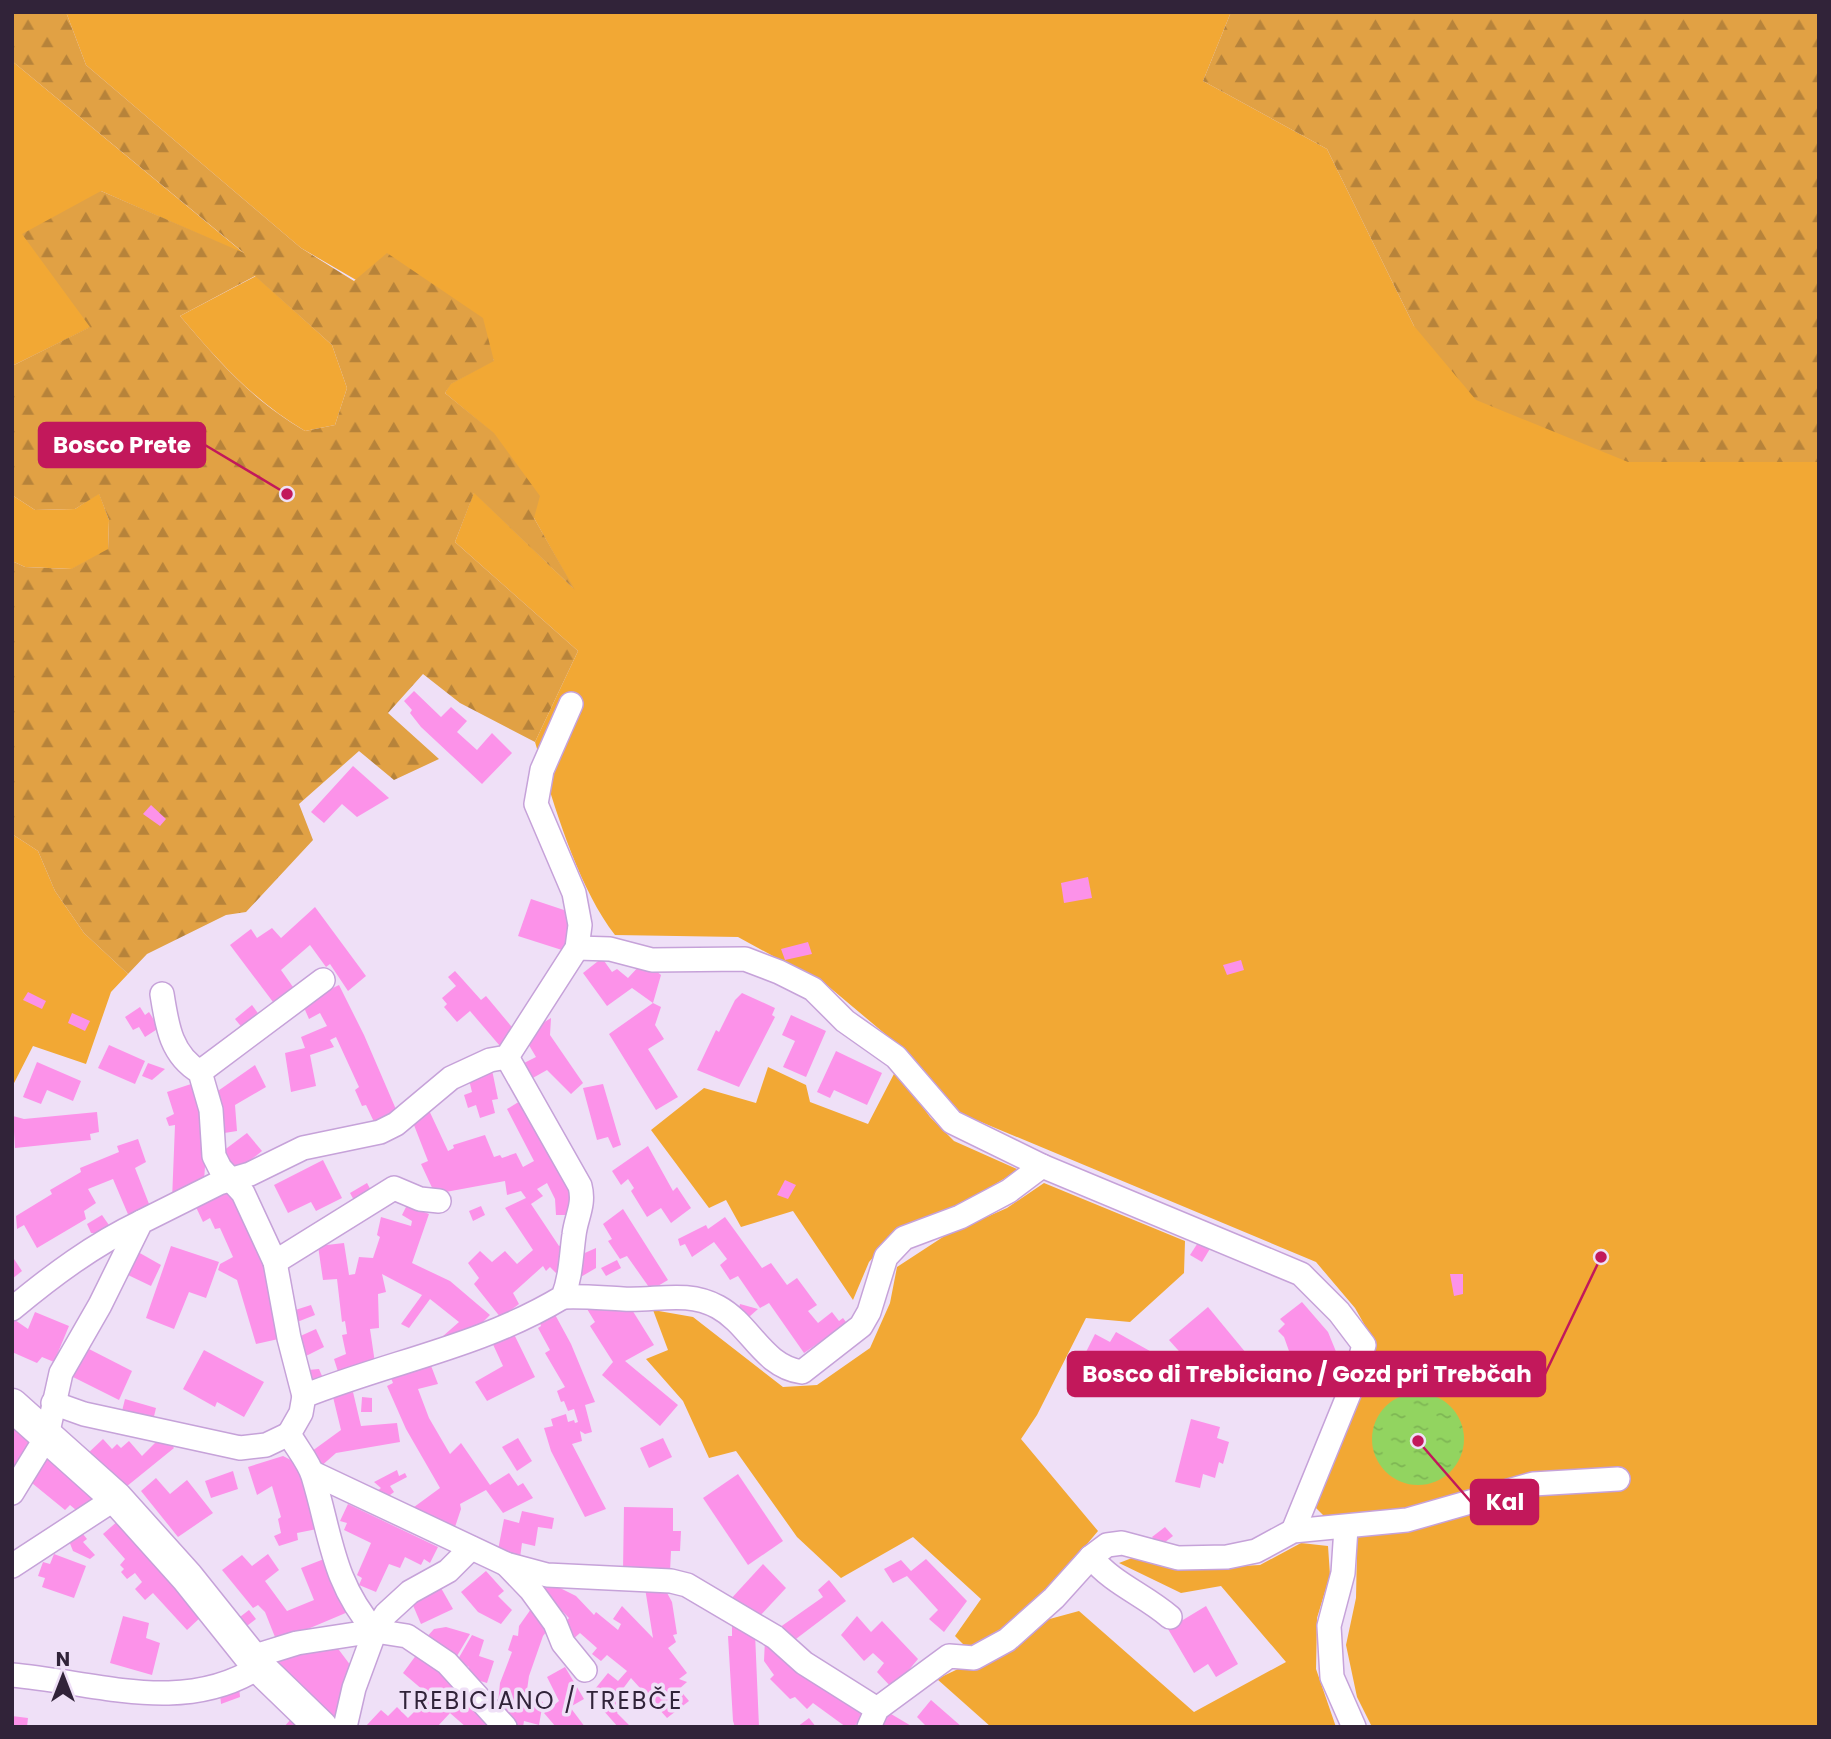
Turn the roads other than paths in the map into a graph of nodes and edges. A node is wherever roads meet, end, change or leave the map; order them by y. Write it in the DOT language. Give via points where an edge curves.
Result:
graph roads {
  1 [pos="571,704"];
  2 [pos="577,948"];
  3 [pos="323,980"];
  4 [pos="162,994"];
  5 [pos="508,1057"];
  6 [pos="200,1072"];
  7 [pos="1042,1166"];
  8 [pos="230,1178"];
  9 [pos="439,1200"];
  10 [pos="141,1222"];
  11 [pos="275,1262"];
  12 [pos="563,1297"];
  13 [pos="12,1308"];
  14 [pos="304,1396"];
  15 [pos="53,1403"];
  16 [pos="12,1405"];
  17 [pos="289,1434"];
  18 [pos="47,1436"];
  19 [pos="313,1473"];
  20 [pos="1618,1479"];
  21 [pos="12,1493"];
  22 [pos="116,1498"];
  23 [pos="1346,1528"];
  24 [pos="1293,1531"];
  25 [pos="471,1548"];
  26 [pos="1091,1557"];
  27 [pos="506,1564"];
  28 [pos="12,1566"];
  29 [pos="1170,1617"];
  30 [pos="375,1631"];
  31 [pos="256,1662"];
  32 [pos="585,1670"];
  33 [pos="12,1675"];
  34 [pos="873,1718"];
  35 [pos="321,1727"];
  36 [pos="345,1727"];
  37 [pos="505,1727"];
  38 [pos="1354,1727"];
  1 -- 2 [label="street" via="541,770 536,804 574,893 580,925"];
  2 -- 5 [label="street"];
  2 -- 7 [label="street" via="610,949 652,960 745,959 779,972 813,989 845,1021 896,1057 952,1122"];
  3 -- 6 [label="street"];
  4 -- 6 [label="street" via="175,1051"];
  5 -- 8 [label="street" via="451,1078 380,1132 303,1148 250,1174"];
  5 -- 12 [label="street" via="584,1200 573,1234 570,1280"];
  6 -- 8 [label="street" via="211,1110 214,1156"];
  7 -- 12 [label="street" via="1009,1191 960,1217 904,1238 886,1257 861,1326 802,1372 777,1363 727,1313 698,1300"];
  7 -- 24 [label="street" via="1301,1274 1364,1345 1353,1384"];
  8 -- 10 [label="street"];
  8 -- 11 [label="street" via="243,1193"];
  9 -- 11 [label="street" via="420,1199 394,1188"];
  10 -- 13 [label="street" via="77,1258"];
  10 -- 15 [label="street" via="61,1373"];
  11 -- 14 [label="street"];
  12 -- 14 [label="street" via="468,1343"];
  14 -- 17 [label="street"];
  15 -- 17 [label="street" via="240,1448 266,1445"];
  15 -- 18 [label="street"];
  16 -- 18 [label="main road"];
  17 -- 19 [label="street"];
  18 -- 21 [label="street"];
  18 -- 22 [label="main road"];
  19 -- 25 [label="street"];
  19 -- 30 [label="street" via="339,1575 357,1610"];
  20 -- 23 [label="street" via="1533,1485 1407,1520"];
  22 -- 28 [label="street"];
  22 -- 31 [label="main road"];
  23 -- 24 [label="street"];
  23 -- 38 [label="street" via="1343,1573 1329,1626 1332,1676"];
  24 -- 26 [label="street" via="1256,1551 1227,1557 1178,1558 1122,1543 1107,1545"];
  25 -- 27 [label="street"];
  25 -- 30 [label="street" via="448,1571 410,1592"];
  26 -- 29 [label="street" via="1107,1576"];
  26 -- 34 [label="street" via="1007,1640 974,1658 949,1657"];
  27 -- 32 [label="street" via="531,1590"];
  27 -- 34 [label="street" via="547,1575 687,1585 775,1637"];
  30 -- 31 [label="street" via="297,1643"];
  30 -- 36 [label="street"];
  30 -- 37 [label="street" via="407,1636 447,1662"];
  31 -- 33 [label="street" via="239,1680 177,1695"];
  31 -- 35 [label="main road"];
}
